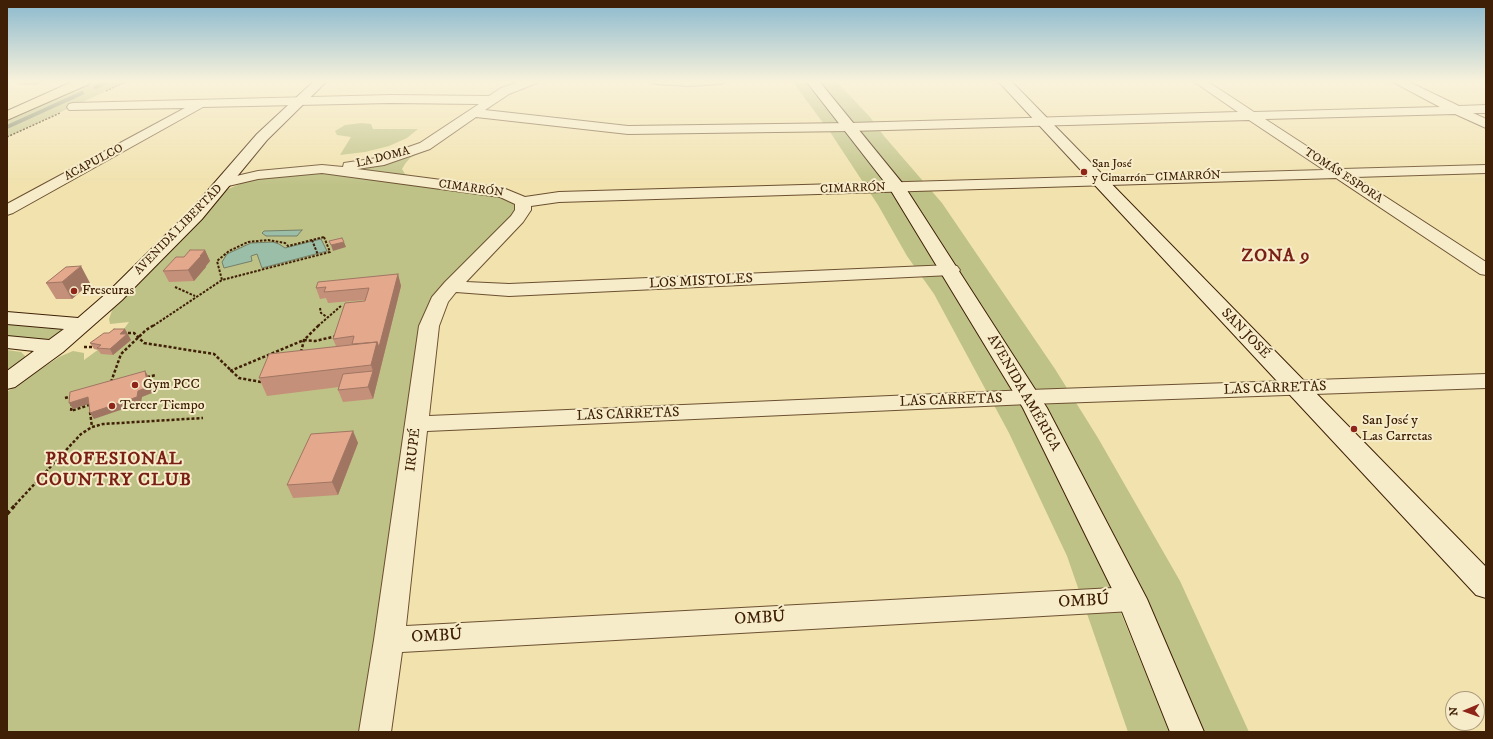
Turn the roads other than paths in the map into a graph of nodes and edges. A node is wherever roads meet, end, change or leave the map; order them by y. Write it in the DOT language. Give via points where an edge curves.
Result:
graph roads {
  1 [pos="181,115"];
  2 [pos="286,115"];
  3 [pos="470,115"];
  4 [pos="497,115"];
  5 [pos="841,115"];
  6 [pos="1038,115"];
  7 [pos="1234,115"];
  8 [pos="1251,115"];
  9 [pos="1468,115"];
  10 [pos="1043,121"];
  11 [pos="1486,124"];
  12 [pos="850,126"];
  13 [pos="322,169"];
  14 [pos="1486,169"];
  15 [pos="1339,173"];
  16 [pos="1099,180"];
  17 [pos="224,183"];
  18 [pos="897,187"];
  19 [pos="523,202"];
  20 [pos="7,210"];
  21 [pos="950,270"];
  22 [pos="1486,270"];
  23 [pos="451,286"];
  24 [pos="7,318"];
  25 [pos="83,325"];
  26 [pos="7,342"];
  27 [pos="55,347"];
  28 [pos="1486,381"];
  29 [pos="7,382"];
  30 [pos="1298,389"];
  31 [pos="1029,397"];
  32 [pos="417,424"];
  33 [pos="1486,586"];
  34 [pos="1132,599"];
  35 [pos="389,640"];
  36 [pos="375,732"];
  37 [pos="1187,732"];
  1 -- 20 [label="street, ACAPULCO"];
  2 -- 17 [label="street, AVENIDA LIBERTAD" via="262,137"];
  3 -- 13 [label="street, LA DOMA" via="425,146 405,154 378,162"];
  4 -- 12 [label="street" via="628,130"];
  5 -- 12 [label="street, AVENIDA AMÉRICA"];
  6 -- 10 [label="street, SAN JOSÉ"];
  7 -- 10 [label="street"];
  8 -- 15 [label="street, TOMÁS ESPORA"];
  9 -- 11 [label="street"];
  10 -- 12 [label="street"];
  10 -- 16 [label="street, SAN JOSÉ"];
  12 -- 18 [label="street, AVENIDA AMÉRICA"];
  13 -- 17 [label="street, CIMARRÓN" via="258,175"];
  13 -- 19 [label="street, CIMARRÓN" via="503,193"];
  14 -- 15 [label="street, CIMARRÓN"];
  15 -- 16 [label="street, CIMARRÓN"];
  15 -- 22 [label="street, TOMÁS ESPORA"];
  16 -- 18 [label="street, CIMARRÓN"];
  16 -- 30 [label="street, SAN JOSÉ"];
  17 -- 25 [label="street, AVENIDA LIBERTAD" via="163,248"];
  18 -- 19 [label="street, CIMARRÓN" via="559,197"];
  18 -- 21 [label="street, AVENIDA AMÉRICA"];
  19 -- 23 [label="street, IRUPÉ" via="523,210 517,219"];
  21 -- 23 [label="street, LOS MISTOLES" via="508,290"];
  21 -- 31 [label="street, AVENIDA AMÉRICA"];
  23 -- 32 [label="street, IRUPÉ" via="439,301 429,326"];
  24 -- 25 [label="street"];
  25 -- 27 [label="street, AVENIDA LIBERTAD"];
  26 -- 27 [label="street"];
  27 -- 29 [label="street, AVENIDA LIBERTAD"];
  28 -- 30 [label="street, LAS CARRETAS"];
  30 -- 31 [label="street, LAS CARRETAS"];
  30 -- 33 [label="street, SAN JOSÉ"];
  31 -- 32 [label="street, LAS CARRETAS"];
  31 -- 34 [label="street, AVENIDA AMÉRICA"];
  32 -- 35 [label="street, IRUPÉ"];
  34 -- 35 [label="street, OMBÚ"];
  34 -- 37 [label="street, AVENIDA AMÉRICA"];
  35 -- 36 [label="street, IRUPÉ"];
}
